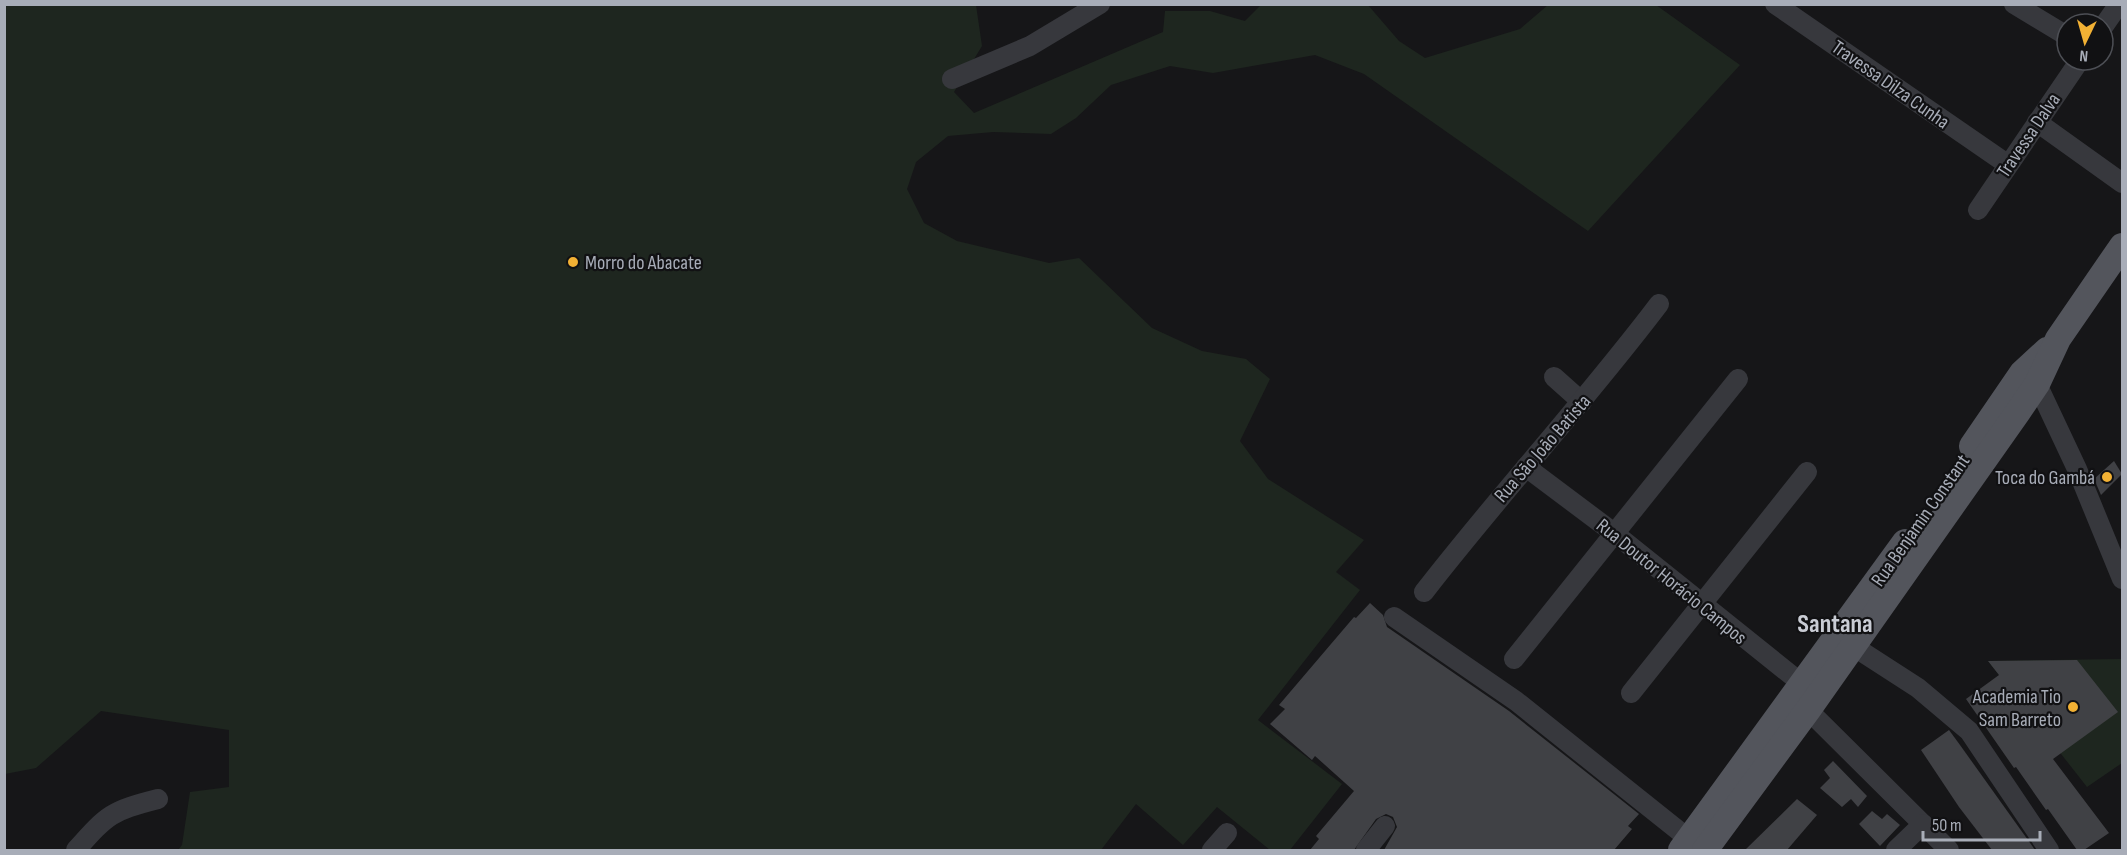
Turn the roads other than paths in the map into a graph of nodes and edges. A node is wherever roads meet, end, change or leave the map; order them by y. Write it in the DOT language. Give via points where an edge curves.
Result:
graph roads {
  1 [pos="1100,4"];
  2 [pos="1775,4"];
  3 [pos="2014,4"];
  4 [pos="2055,29"];
  5 [pos="2072,72"];
  6 [pos="952,79"];
  7 [pos="2037,122"];
  8 [pos="2007,164"];
  9 [pos="2122,183"];
  10 [pos="1977,210"];
  11 [pos="2122,246"];
  12 [pos="1659,304"];
  13 [pos="1554,377"];
  14 [pos="1738,379"];
  15 [pos="2029,379"];
  16 [pos="1582,402"];
  17 [pos="1526,467"];
  18 [pos="1807,472"];
  19 [pos="1614,533"];
  20 [pos="2122,577"];
  21 [pos="1424,592"];
  22 [pos="1700,605"];
  23 [pos="1394,617"];
  24 [pos="1853,646"];
  25 [pos="1514,659"];
  26 [pos="1631,693"];
  27 [pos="1809,697"];
  28 [pos="158,799"];
  29 [pos="1923,824"];
  30 [pos="1385,826"];
  31 [pos="1227,833"];
  32 [pos="1695,848"];
  33 [pos="76,850"];
  34 [pos="1212,850"];
  35 [pos="1366,850"];
  36 [pos="1896,850"];
  37 [pos="1949,850"];
  38 [pos="2049,850"];
  1 -- 6 [label="street" via="1030,46"];
  2 -- 8 [label="street, Travessa Dilza Cunha"];
  3 -- 4 [label="street"];
  5 -- 7 [label="street, Travessa Dalva"];
  7 -- 8 [label="street, Travessa Dalva"];
  7 -- 9 [label="street"];
  8 -- 10 [label="street, Travessa Dalva"];
  11 -- 15 [label="main road, Rua Benjamin Constant"];
  12 -- 16 [label="street, Rua São João Batista"];
  13 -- 16 [label="street"];
  14 -- 19 [label="street"];
  15 -- 20 [label="street" via="2077,469"];
  15 -- 24 [label="main road, Rua Benjamin Constant"];
  15 -- 27 [label="main road, Rua Benjamin Constant"];
  16 -- 17 [label="street, Rua São João Batista"];
  17 -- 19 [label="street, Rua Doutor Horácio Campos"];
  17 -- 21 [label="street, Rua São João Batista"];
  18 -- 22 [label="street"];
  19 -- 22 [label="street, Rua Doutor Horácio Campos"];
  19 -- 25 [label="street"];
  22 -- 26 [label="street"];
  22 -- 27 [label="street, Rua Doutor Horácio Campos"];
  23 -- 32 [label="street" via="1516,701"];
  24 -- 27 [label="main road, Rua Benjamin Constant"];
  24 -- 38 [label="street" via="1918,688 1969,731"];
  27 -- 29 [label="street, Rua Doutor Horácio Campos"];
  27 -- 32 [label="main road, Rua Benjamin Constant"];
  28 -- 33 [label="street" via="104,818"];
  29 -- 36 [label="street"];
  29 -- 37 [label="street, Rua Doutor Horácio Campos"];
  30 -- 35 [label="street"];
  31 -- 34 [label="street"];
}
